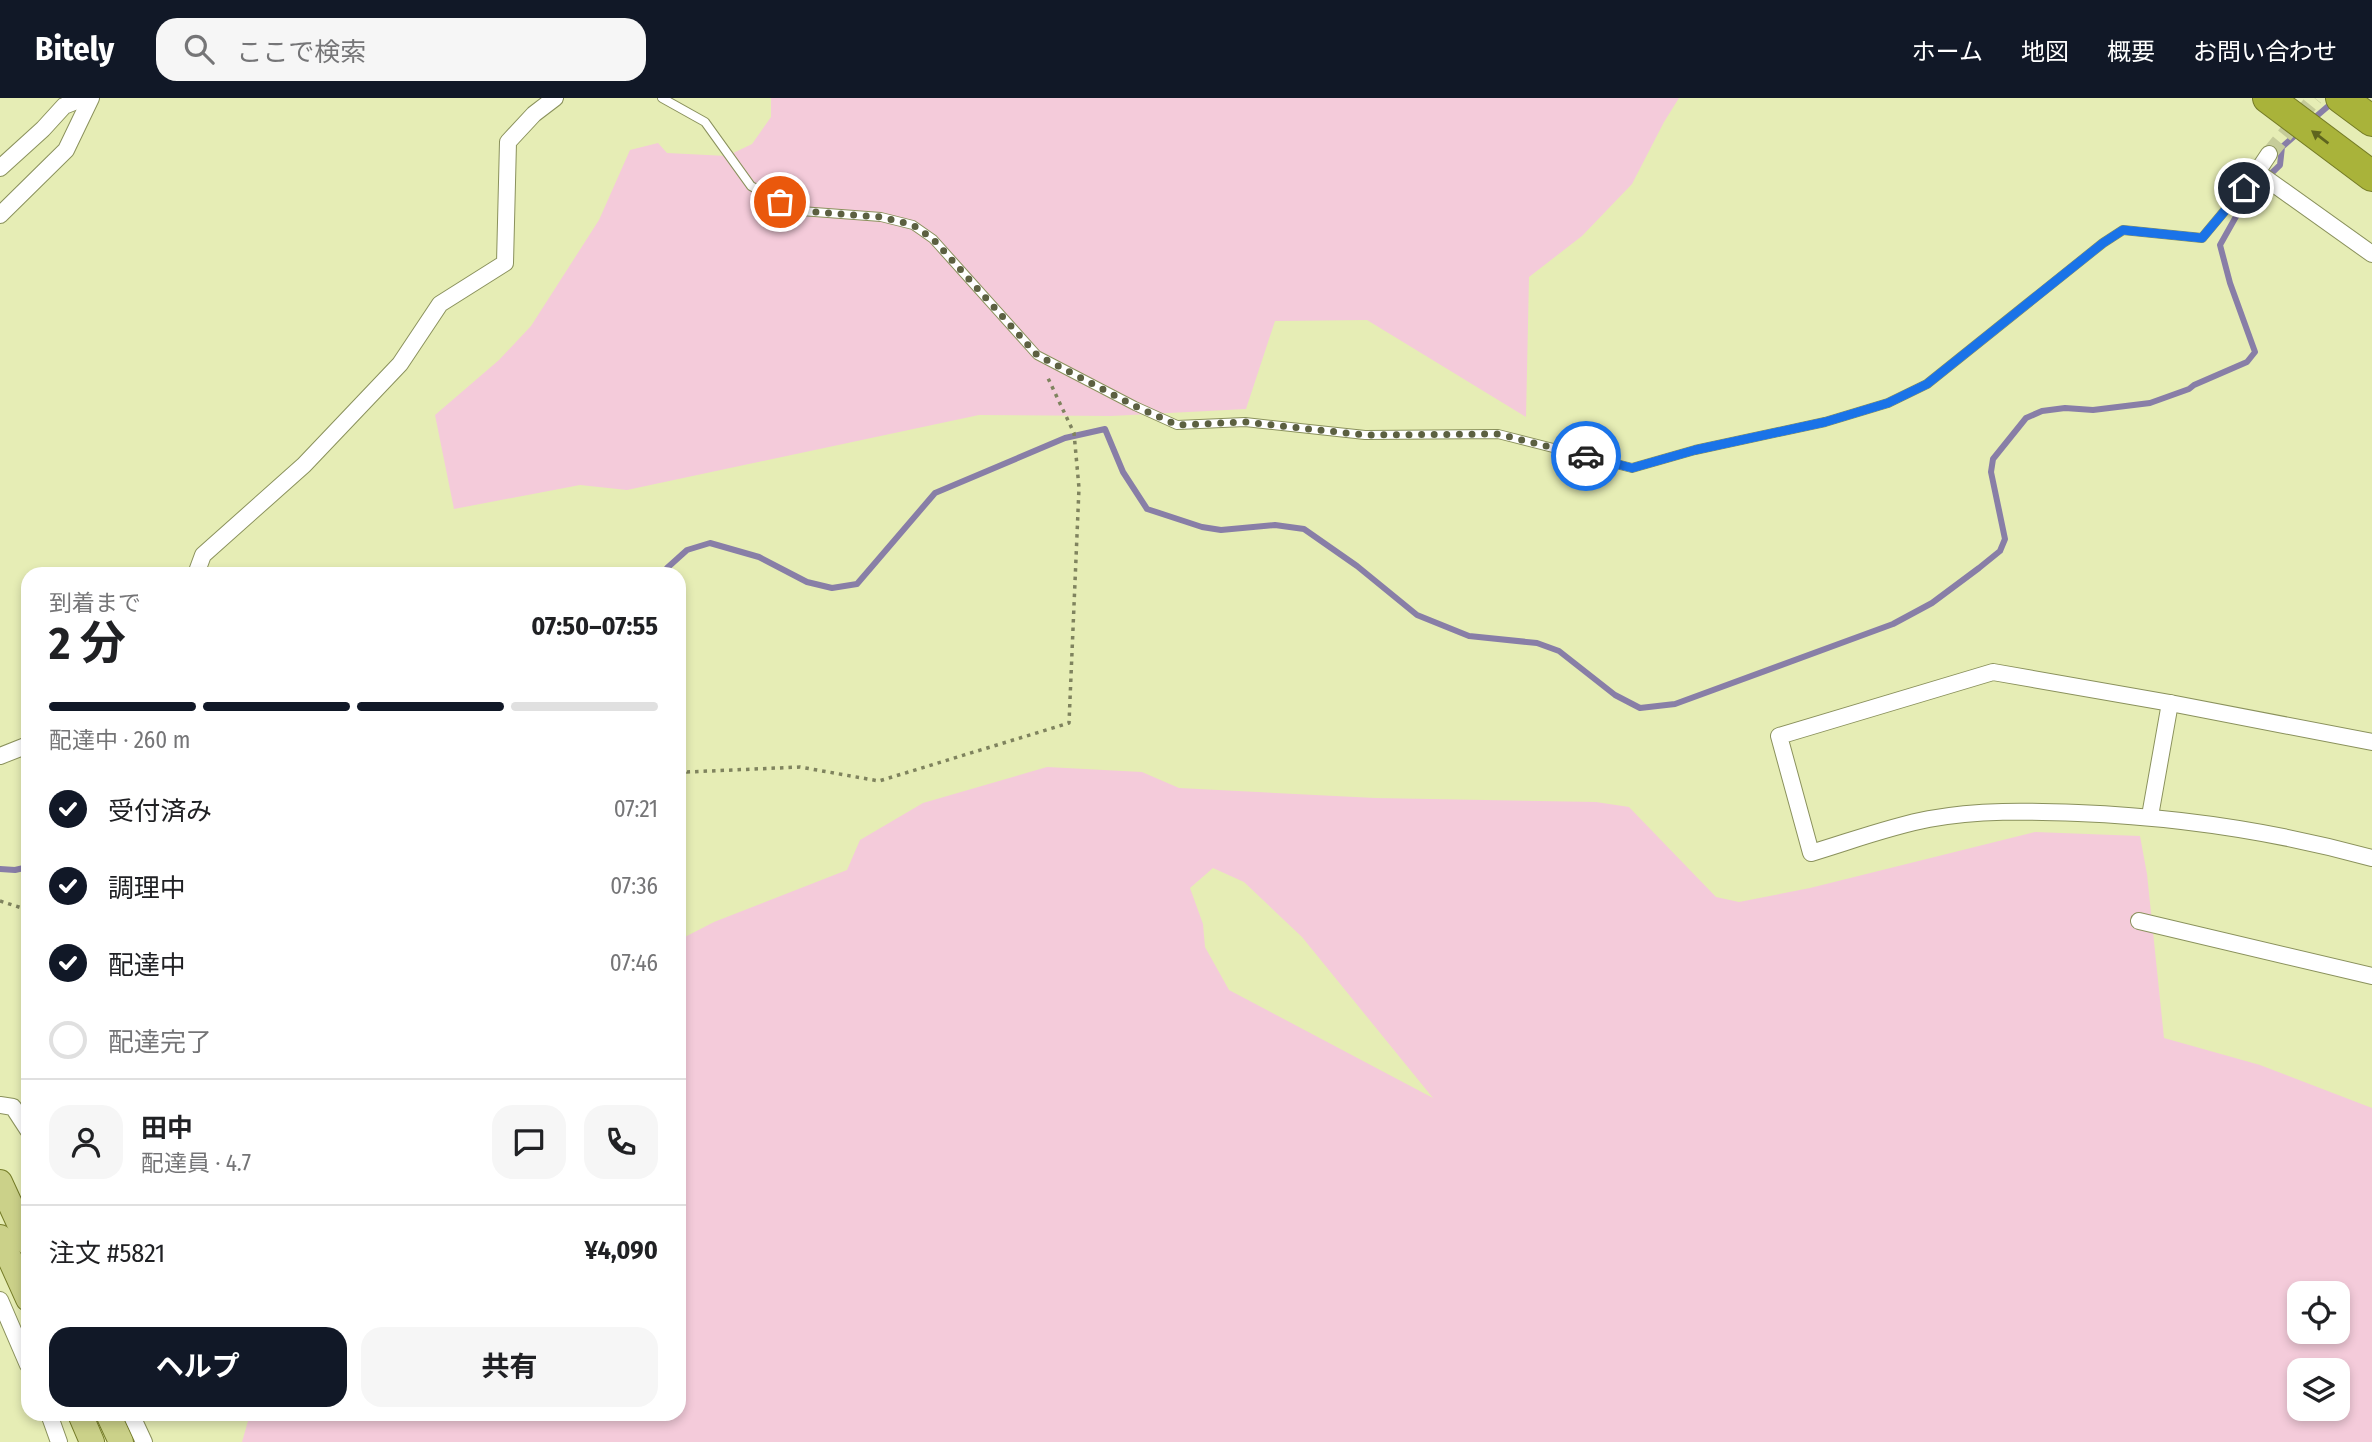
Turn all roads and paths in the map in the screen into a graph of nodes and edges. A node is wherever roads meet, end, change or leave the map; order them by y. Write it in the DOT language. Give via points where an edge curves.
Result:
graph roads {
  1 [pos="84,98"];
  2 [pos="91,98"];
  3 [pos="555,98"];
  4 [pos="662,98"];
  5 [pos="2268,98"];
  6 [pos="2341,98"];
  7 [pos="2372,121"];
  8 [pos="2269,154"];
  9 [pos="0,168"];
  10 [pos="2257,172"];
  11 [pos="2372,176"];
  12 [pos="0,215"];
  13 [pos="2372,254"];
  14 [pos="1037,355"];
  15 [pos="199,567"];
  16 [pos="2170,702"];
  17 [pos="2372,742"];
  18 [pos="21,748"];
  19 [pos="0,756"];
  20 [pos="686,772"];
  21 [pos="2150,816"];
  22 [pos="2372,858"];
  23 [pos="0,901"];
  24 [pos="21,908"];
  25 [pos="2138,921"];
  26 [pos="2372,976"];
  27 [pos="0,1105"];
  28 [pos="21,1119"];
  29 [pos="0,1182"];
  30 [pos="21,1228"];
  31 [pos="0,1237"];
  32 [pos="21,1284"];
  33 [pos="0,1300"];
  34 [pos="21,1349"];
  35 [pos="52,1421"];
  36 [pos="83,1421"];
  37 [pos="111,1421"];
  38 [pos="134,1421"];
  39 [pos="59,1442"];
  40 [pos="92,1442"];
  41 [pos="121,1442"];
  42 [pos="144,1442"];
  1 -- 9 [label="street" via="64,106"];
  2 -- 12 [label="street" via="66,150"];
  3 -- 15 [label="street" via="508,142 505,263 440,304 400,364 304,465 203,555"];
  4 -- 14 [label="lane" via="705,122 751,186 780,202 801,211 881,217 913,225 933,239"];
  11 -- 5 [label="highway, one-way"];
  6 -- 7 [label="highway"];
  8 -- 10 [label="street"];
  10 -- 13 [label="street"];
  10 -- 14 [label="lane" via="2202,238 2123,230 1927,384 1888,403 1632,468 1498,434 1365,435 1245,422 1177,425"];
  14 -- 20 [label="path" via="1074,433 1079,488 1069,723 879,781 800,767"];
  16 -- 17 [label="street"];
  16 -- 21 [label="street"];
  16 -- 21 [label="street" via="1993,672 1779,736 1811,853 1926,819 1978,812"];
  18 -- 19 [label="street"];
  21 -- 22 [label="street" via="2257,831"];
  23 -- 24 [label="path"];
  25 -- 26 [label="street"];
  27 -- 28 [label="street" via="13,1107"];
  29 -- 30 [label="main road"];
  31 -- 32 [label="main road"];
  33 -- 34 [label="street"];
  35 -- 39 [label="street"];
  36 -- 40 [label="main road"];
  37 -- 41 [label="main road"];
  38 -- 42 [label="street"];
}
